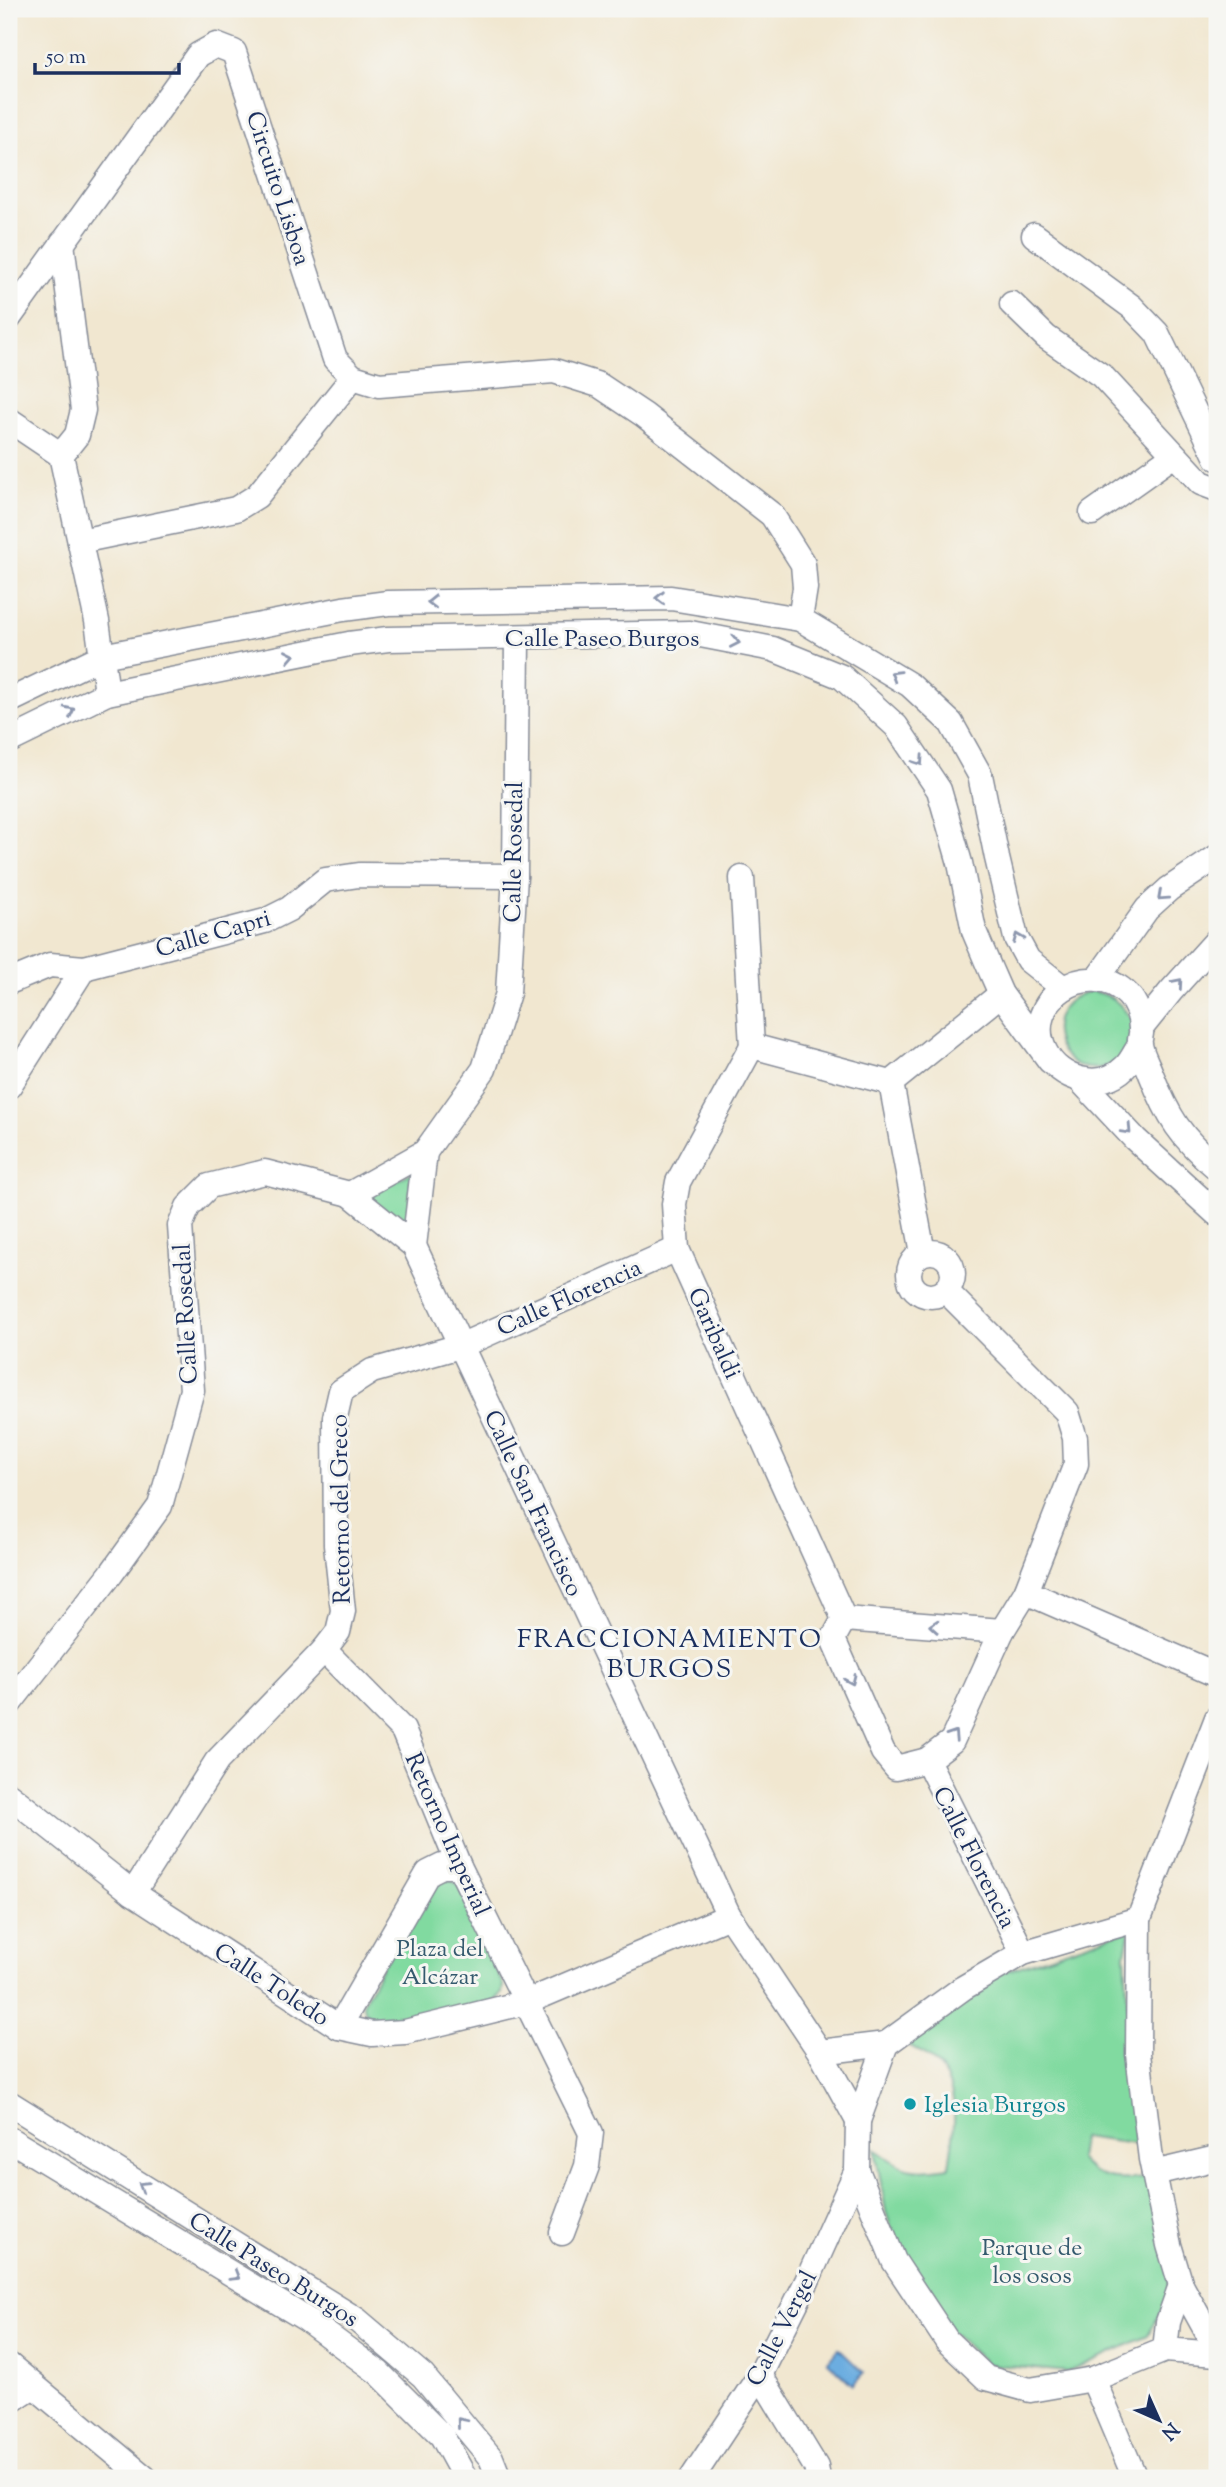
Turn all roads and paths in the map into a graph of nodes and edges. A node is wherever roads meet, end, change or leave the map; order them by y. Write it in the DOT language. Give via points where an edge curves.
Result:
graph roads {
  1 [pos="1034,234"];
  2 [pos="62,243"];
  3 [pos="1012,304"];
  4 [pos="9,318"];
  5 [pos="353,377"];
  6 [pos="9,420"];
  7 [pos="61,454"];
  8 [pos="1174,456"];
  9 [pos="1217,458"];
  10 [pos="1217,489"];
  11 [pos="1092,513"];
  12 [pos="80,541"];
  13 [pos="388,603"];
  14 [pos="343,609"];
  15 [pos="800,619"];
  16 [pos="517,638"];
  17 [pos="388,639"];
  18 [pos="349,644"];
  19 [pos="102,656"];
  20 [pos="107,692"];
  21 [pos="9,701"];
  22 [pos="9,741"];
  23 [pos="1217,856"];
  24 [pos="515,876"];
  25 [pos="742,878"];
  26 [pos="1217,940"];
  27 [pos="84,968"];
  28 [pos="1097,979"];
  29 [pos="9,982"];
  30 [pos="1062,988"];
  31 [pos="1001,994"];
  32 [pos="1141,1036"];
  33 [pos="752,1046"];
  34 [pos="1050,1061"];
  35 [pos="1080,1080"];
  36 [pos="891,1083"];
  37 [pos="9,1086"];
  38 [pos="425,1152"];
  39 [pos="1217,1168"];
  40 [pos="350,1194"];
  41 [pos="1217,1214"];
  42 [pos="414,1246"];
  43 [pos="677,1249"];
  44 [pos="923,1253"];
  45 [pos="946,1291"];
  46 [pos="460,1346"];
  47 [pos="1026,1592"];
  48 [pos="844,1619"];
  49 [pos="1002,1631"];
  50 [pos="324,1650"];
  51 [pos="18,1673"];
  52 [pos="1217,1675"];
  53 [pos="9,1704"];
  54 [pos="1217,1718"];
  55 [pos="927,1760"];
  56 [pos="9,1795"];
  57 [pos="459,1866"];
  58 [pos="133,1893"];
  59 [pos="729,1916"];
  60 [pos="1139,1919"];
  61 [pos="1023,1953"];
  62 [pos="527,2002"];
  63 [pos="339,2027"];
  64 [pos="886,2044"];
  65 [pos="820,2052"];
  66 [pos="9,2103"];
  67 [pos="858,2120"];
  68 [pos="9,2139"];
  69 [pos="1217,2158"];
  70 [pos="857,2170"];
  71 [pos="1154,2173"];
  72 [pos="180,2210"];
  73 [pos="163,2232"];
  74 [pos="562,2233"];
  75 [pos="221,2235"];
  76 [pos="205,2258"];
  77 [pos="1181,2285"];
  78 [pos="1166,2350"];
  79 [pos="1217,2352"];
  80 [pos="9,2365"];
  81 [pos="760,2375"];
  82 [pos="1093,2379"];
  83 [pos="33,2386"];
  84 [pos="9,2402"];
  85 [pos="145,2478"];
  86 [pos="465,2478"];
  87 [pos="499,2478"];
  88 [pos="692,2478"];
  89 [pos="818,2478"];
  90 [pos="1135,2478"];
  1 -- 9 [label="street" via="1132,307 1157,333"];
  2 -- 4 [label="street, Circuito Lisboa"];
  2 -- 5 [label="street, Circuito Lisboa" via="198,55 216,45 234,52 335,359"];
  2 -- 7 [label="street" via="83,410 77,435"];
  3 -- 8 [label="street" via="1046,337 1102,376"];
  5 -- 12 [label="street" via="257,496 236,509"];
  5 -- 15 [label="street" via="379,385 554,371 599,384 772,515 803,564"];
  6 -- 7 [label="street"];
  7 -- 12 [label="street"];
  8 -- 10 [label="street" via="1201,483"];
  8 -- 11 [label="street"];
  12 -- 19 [label="street"];
  13 -- 14 [label="street, Calle Paseo Burgos"];
  15 -- 13 [label="street, Calle Paseo Burgos, one-way" via="671,598"];
  13 -- 17 [label="street" via="381,621"];
  14 -- 18 [label="street" via="355,626"];
  14 -- 19 [label="street, Calle Paseo Burgos"];
  30 -- 15 [label="street, Calle Paseo Burgos, one-way" via="1028,960 1016,938 980,775 951,723 910,685"];
  16 -- 17 [label="street, Calle Paseo Burgos"];
  16 -- 24 [label="street, Calle Rosedal"];
  16 -- 31 [label="street, Calle Paseo Burgos, one-way" via="690,633 773,649 842,677 896,726 939,790 974,931"];
  17 -- 18 [label="street, Calle Paseo Burgos"];
  20 -- 18 [label="street, Calle Paseo Burgos, one-way"];
  19 -- 20 [label="street"];
  19 -- 21 [label="street, Calle Paseo Burgos"];
  22 -- 20 [label="street, Calle Paseo Burgos, one-way"];
  23 -- 28 [label="street, one-way" via="1147,909"];
  24 -- 27 [label="street, Calle Capri" via="359,875 324,880 289,909 265,921"];
  24 -- 38 [label="street, Calle Rosedal" via="508,993 484,1069"];
  25 -- 33 [label="street"];
  32 -- 26 [label="street, one-way"];
  27 -- 29 [label="street, Calle Capri" via="50,965"];
  27 -- 37 [label="street"];
  28 -- 30 [label="street" via="1079,980"];
  28 -- 32 [label="street" via="1128,995 1138,1010"];
  30 -- 34 [label="street" via="1047,1003 1040,1022 1041,1043"];
  31 -- 34 [label="street, Calle Paseo Burgos"];
  31 -- 36 [label="street"];
  32 -- 35 [label="street" via="1125,1068 1104,1079"];
  32 -- 39 [label="street" via="1165,1109 1192,1147"];
  33 -- 36 [label="street"];
  33 -- 43 [label="street, Garibaldi" via="678,1182 674,1204"];
  34 -- 35 [label="street"];
  35 -- 41 [label="street, one-way" via="1135,1139"];
  36 -- 44 [label="street"];
  38 -- 40 [label="street, Calle Rosedal"];
  38 -- 42 [label="street"];
  40 -- 42 [label="street, Calle San Francisco"];
  40 -- 51 [label="street, Calle Rosedal" via="265,1172 209,1186 188,1207 180,1226 192,1390 160,1506 111,1574"];
  42 -- 46 [label="street, Calle San Francisco"];
  43 -- 46 [label="street, Calle Florencia"];
  43 -- 48 [label="street, Garibaldi"];
  44 -- 45 [label="street" via="938,1253 950,1262 953,1277"];
  44 -- 45 [label="street" via="911,1264 912,1286 924,1296"];
  45 -- 47 [label="street" via="1067,1412 1076,1438 1076,1464"];
  46 -- 50 [label="street, Retorno del Greco" via="372,1371 341,1391 335,1417 336,1545 343,1611 338,1632"];
  46 -- 59 [label="street, Calle San Francisco"];
  47 -- 49 [label="street"];
  47 -- 52 [label="street"];
  49 -- 48 [label="street, one-way"];
  48 -- 55 [label="street, one-way" via="833,1639 883,1752 896,1768"];
  55 -- 49 [label="street, one-way" via="952,1741"];
  50 -- 57 [label="street, Retorno Imperial" via="403,1730"];
  50 -- 58 [label="street, Retorno del Greco" via="217,1761"];
  51 -- 53 [label="street, Calle Rosedal"];
  54 -- 60 [label="street"];
  55 -- 61 [label="street, Calle Florencia"];
  56 -- 58 [label="street, Calle Toledo"];
  57 -- 62 [label="street, Retorno Imperial"];
  57 -- 63 [label="street" via="442,1866 428,1873"];
  58 -- 63 [label="street, Calle Toledo"];
  59 -- 62 [label="street, Calle Toledo"];
  59 -- 65 [label="street, Calle San Francisco"];
  60 -- 61 [label="street"];
  60 -- 71 [label="street" via="1138,2054"];
  61 -- 64 [label="street" via="963,1988"];
  62 -- 63 [label="street, Calle Toledo" via="405,2032 372,2034"];
  62 -- 74 [label="street, Retorno Imperial" via="591,2133 587,2166"];
  64 -- 65 [label="street"];
  64 -- 67 [label="street"];
  65 -- 67 [label="street, Calle San Francisco"];
  72 -- 66 [label="street, Calle Paseo Burgos, one-way"];
  67 -- 70 [label="street"];
  68 -- 73 [label="street, Calle Paseo Burgos"];
  69 -- 71 [label="street"];
  70 -- 81 [label="street, Calle Vergel"];
  70 -- 82 [label="street" via="894,2261 947,2341 986,2378 1030,2390"];
  71 -- 77 [label="street"];
  72 -- 73 [label="street" via="173,2230"];
  72 -- 75 [label="street, Calle Paseo Burgos"];
  73 -- 76 [label="street, Calle Paseo Burgos"];
  75 -- 76 [label="street" via="211,2240"];
  87 -- 75 [label="street, Calle Paseo Burgos, one-way" via="491,2458 423,2376 357,2320"];
  76 -- 86 [label="street, Calle Paseo Burgos, one-way" via="306,2319 379,2373 442,2436"];
  77 -- 78 [label="street" via="1168,2322"];
  77 -- 79 [label="street"];
  78 -- 79 [label="street"];
  78 -- 82 [label="street"];
  80 -- 83 [label="street"];
  81 -- 88 [label="street, Calle Vergel"];
  81 -- 89 [label="street" via="816,2467"];
  82 -- 90 [label="street"];
  83 -- 84 [label="street"];
  83 -- 85 [label="street"];
}
